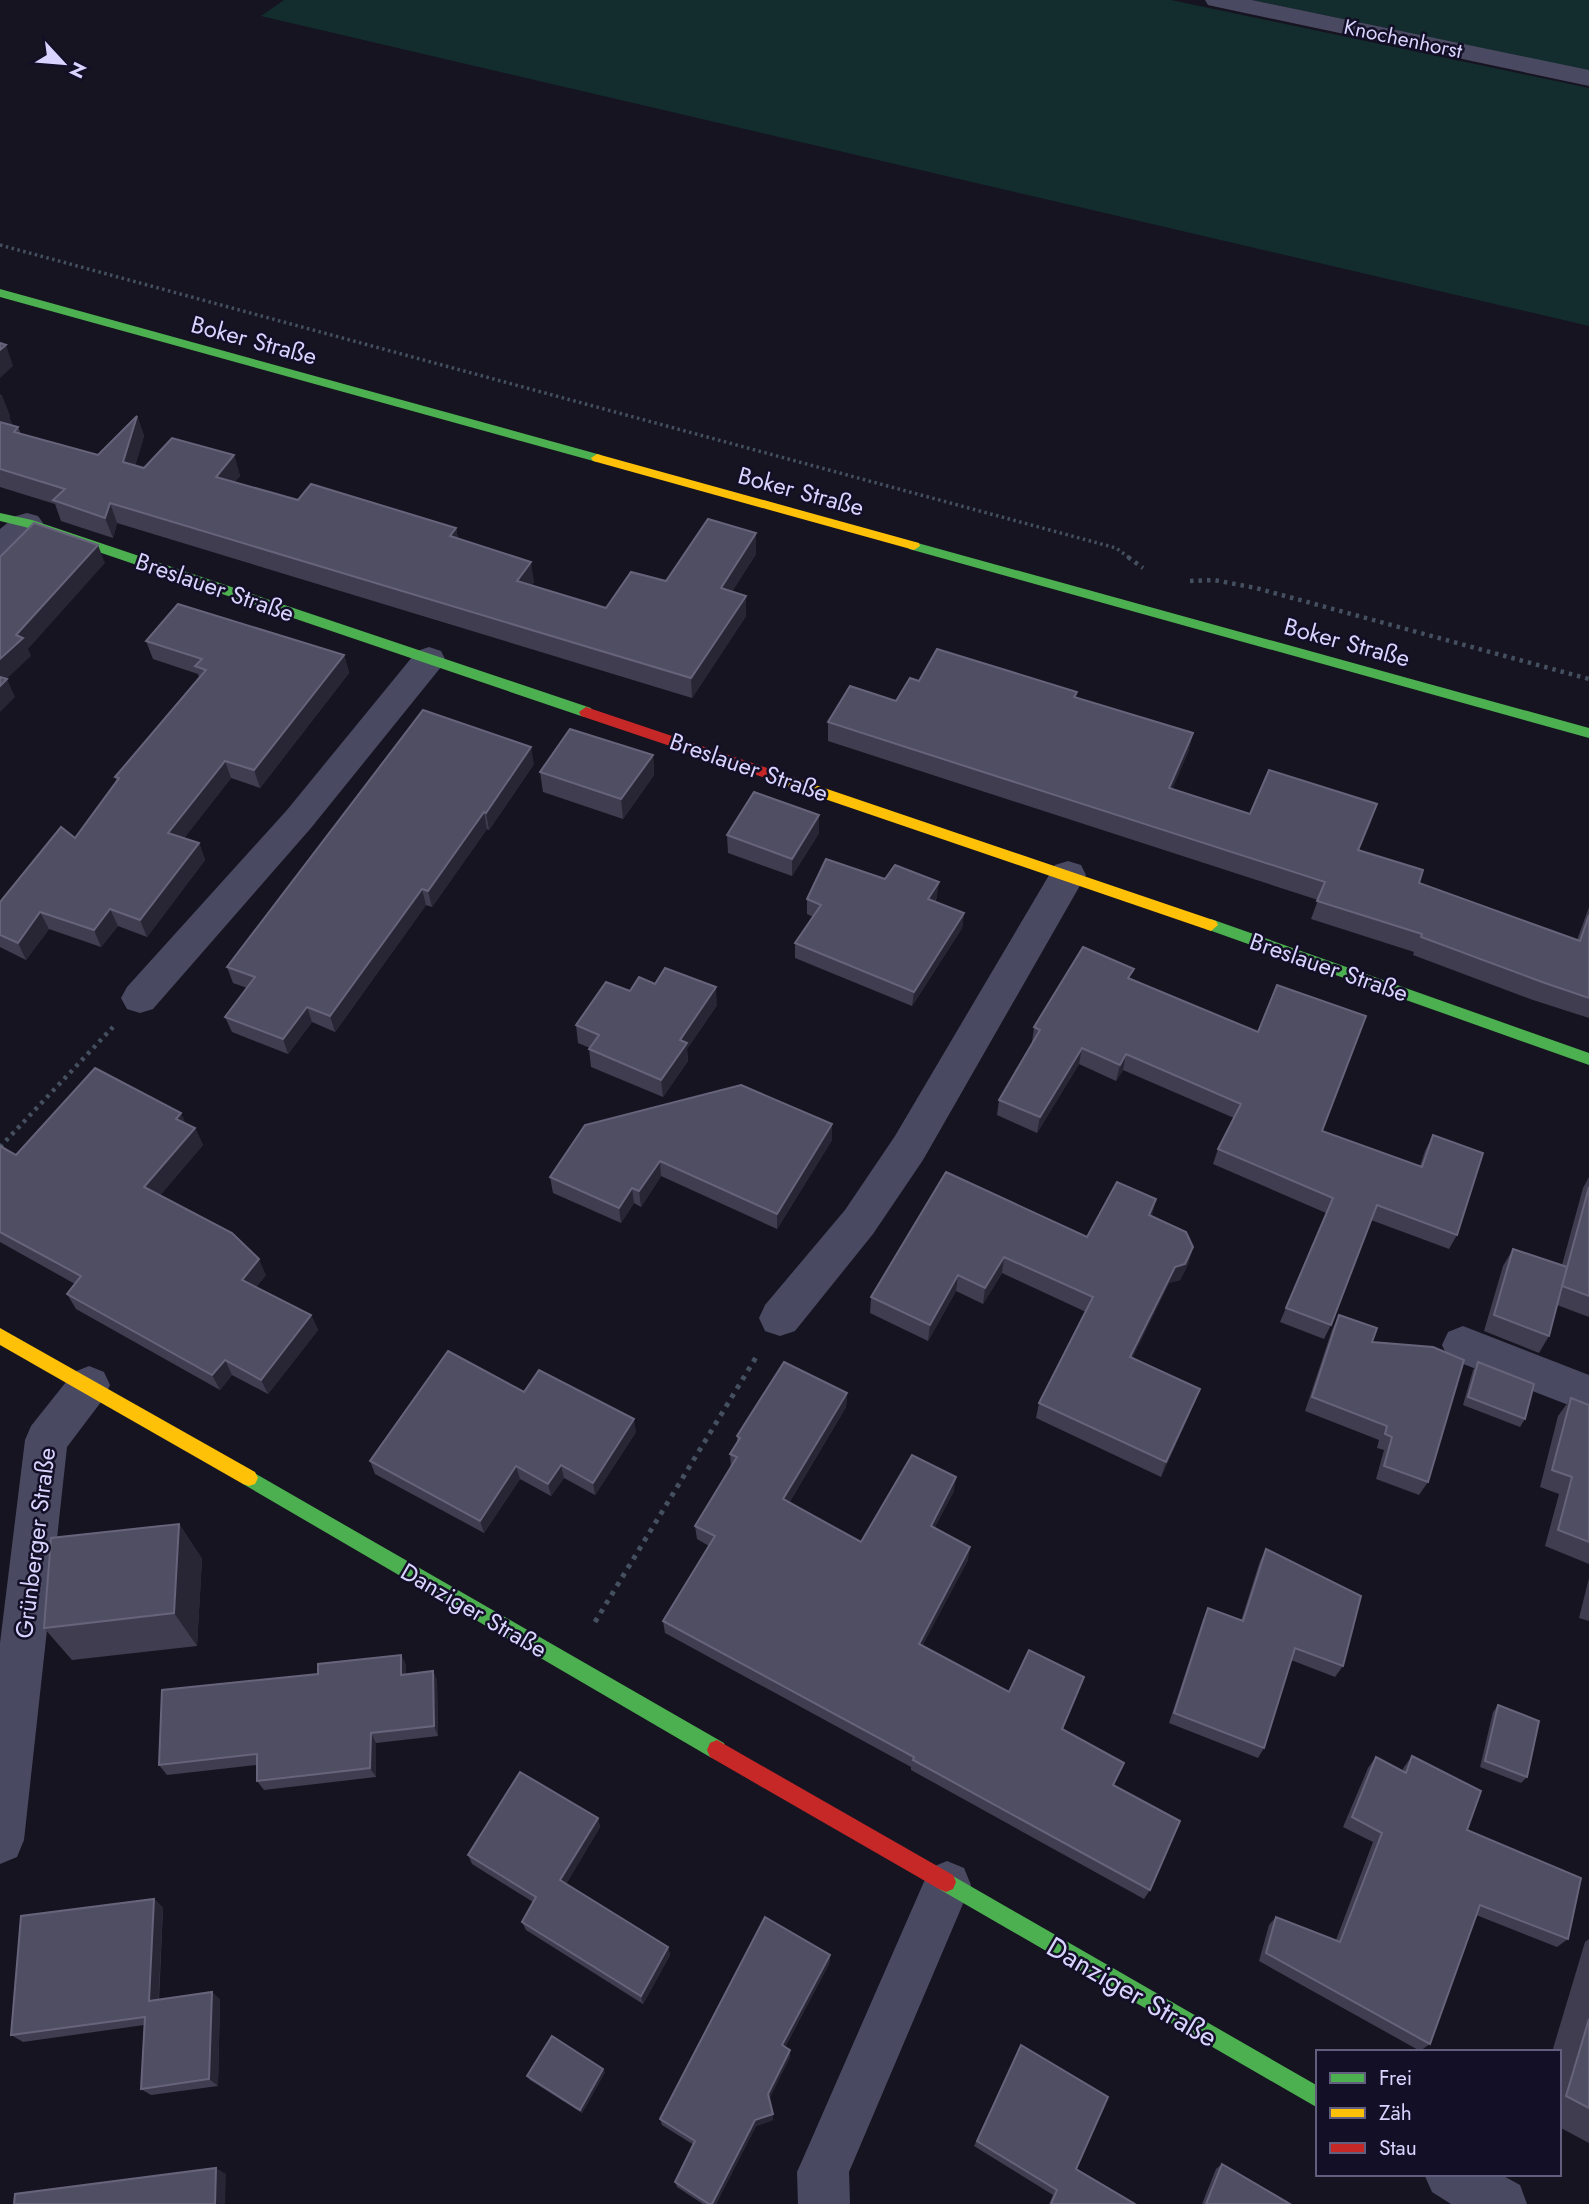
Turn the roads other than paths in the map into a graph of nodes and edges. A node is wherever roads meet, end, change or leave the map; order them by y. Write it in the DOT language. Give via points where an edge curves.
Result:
graph roads {
  1 [pos="1217,0"];
  2 [pos="1589,78"];
  3 [pos="0,293"];
  4 [pos="13,520"];
  5 [pos="0,545"];
  6 [pos="429,659"];
  7 [pos="1589,733"];
  8 [pos="1068,875"];
  9 [pos="140,998"];
  10 [pos="1589,1059"];
  11 [pos="780,1318"];
  12 [pos="0,1336"];
  13 [pos="1463,1345"];
  14 [pos="89,1385"];
  15 [pos="1589,1395"];
  16 [pos="0,1840"];
  17 [pos="947,1885"];
  18 [pos="1316,2097"];
  19 [pos="1453,2176"];
  20 [pos="824,2204"];
  21 [pos="1502,2204"];
  1 -- 2 [label="street, Knochenhorst"];
  3 -- 7 [label="street, Boker Straße"];
  4 -- 5 [label="street"];
  4 -- 6 [label="street, Breslauer Straße"];
  6 -- 8 [label="street, Breslauer Straße"];
  6 -- 9 [label="street" via="299,819"];
  8 -- 10 [label="street, Breslauer Straße"];
  8 -- 11 [label="street" via="909,1148 859,1222"];
  12 -- 14 [label="street, Danziger Straße"];
  13 -- 15 [label="street"];
  14 -- 16 [label="street, Grünberger Straße" via="46,1440"];
  14 -- 17 [label="street, Danziger Straße"];
  17 -- 18 [label="street, Danziger Straße"];
  17 -- 20 [label="street" via="823,2172"];
  19 -- 21 [label="street"];
}
